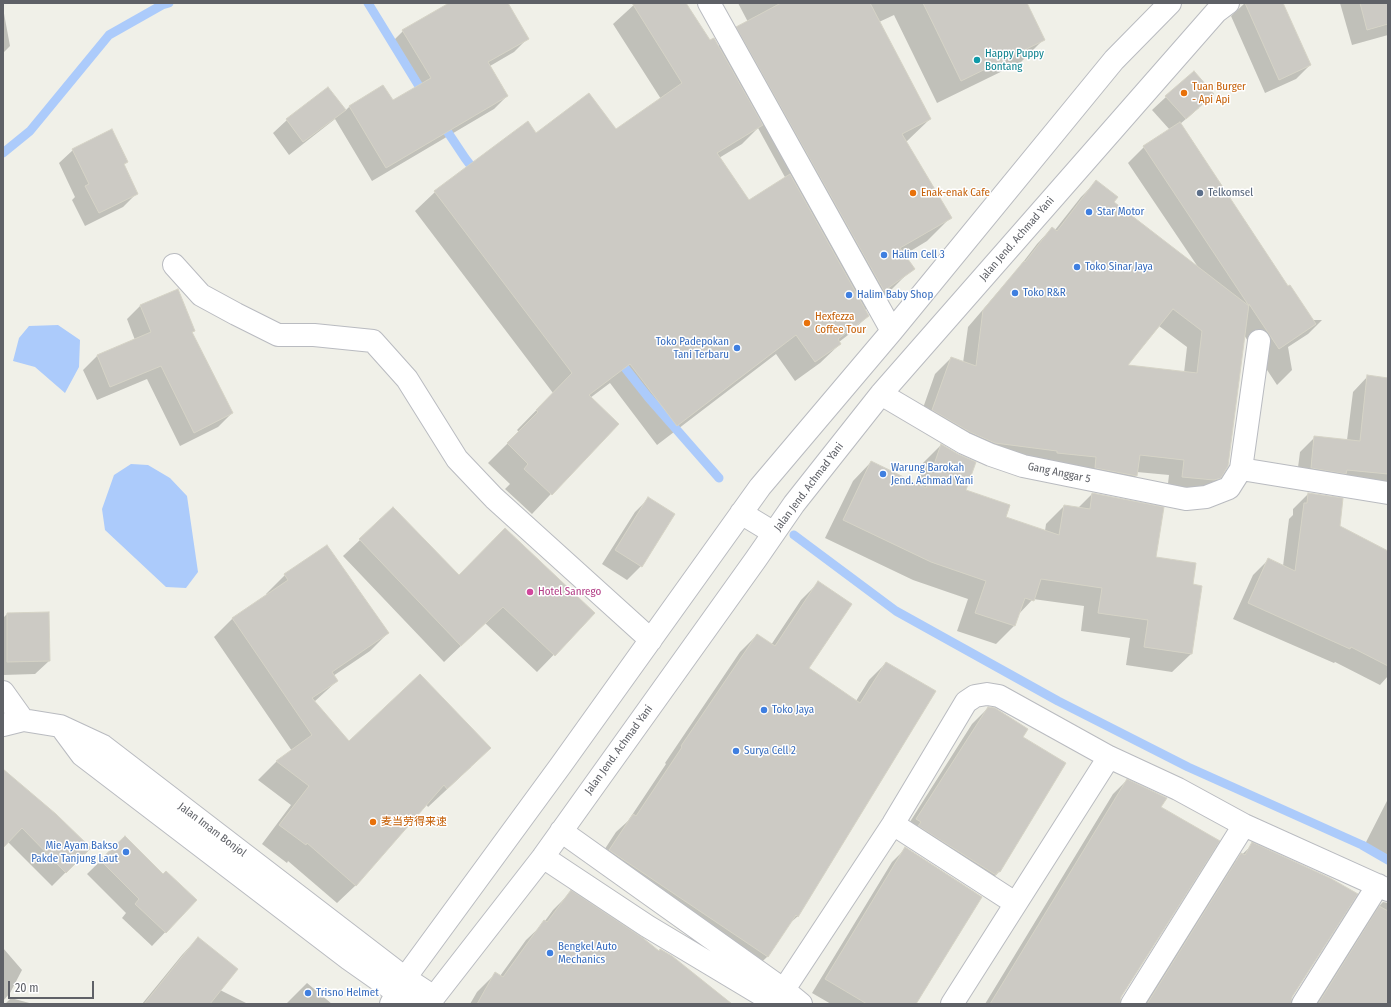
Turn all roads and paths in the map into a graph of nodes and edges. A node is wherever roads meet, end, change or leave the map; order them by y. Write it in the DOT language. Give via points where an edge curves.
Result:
graph roads {
  1 [pos="709,3"];
  2 [pos="1170,3"];
  3 [pos="1228,3"];
  4 [pos="174,265"];
  5 [pos="892,331"];
  6 [pos="1259,341"];
  7 [pos="881,394"];
  8 [pos="1241,469"];
  9 [pos="1388,493"];
  10 [pos="741,513"];
  11 [pos="774,533"];
  12 [pos="650,640"];
  13 [pos="3,692"];
  14 [pos="13,723"];
  15 [pos="1110,757"];
  16 [pos="893,824"];
  17 [pos="1244,825"];
  18 [pos="561,831"];
  19 [pos="544,857"];
  20 [pos="1383,887"];
  21 [pos="1015,903"];
  22 [pos="401,995"];
  23 [pos="779,999"];
  24 [pos="432,1001"];
  25 [pos="801,1004"];
  26 [pos="952,1004"];
  27 [pos="1132,1004"];
  28 [pos="1303,1004"];
  1 -- 5 [label="street"];
  2 -- 5 [label="street" via="1114,60"];
  3 -- 7 [label="street, Jalan Jend. Achmad Yani" via="1216,12"];
  4 -- 12 [label="street" via="201,295 278,335 314,335 373,341 407,379 457,459 494,498"];
  5 -- 10 [label="street"];
  6 -- 8 [label="street"];
  7 -- 8 [label="street, Gang Anggar 5" via="964,443 991,456 1023,466 1186,499 1206,498 1229,488"];
  7 -- 11 [label="street, Jalan Jend. Achmad Yani"];
  8 -- 9 [label="street"];
  10 -- 11 [label="street"];
  10 -- 12 [label="street"];
  11 -- 18 [label="street, Jalan Jend. Achmad Yani"];
  12 -- 22 [label="street"];
  13 -- 14 [label="street"];
  14 -- 22 [label="street" via="60,726 82,755 349,959"];
  15 -- 16 [label="street" via="999,696 975,696 966,702"];
  15 -- 17 [label="street" via="1178,789"];
  15 -- 21 [label="street"];
  16 -- 21 [label="street"];
  16 -- 23 [label="street"];
  17 -- 20 [label="street"];
  17 -- 27 [label="street"];
  18 -- 19 [label="street, Jalan Jend. Achmad Yani"];
  18 -- 23 [label="street"];
  19 -- 23 [label="street" via="647,926"];
  19 -- 24 [label="street, Jalan Jend. Achmad Yani"];
  20 -- 28 [label="street"];
  21 -- 26 [label="street"];
  22 -- 24 [label="street"];
  23 -- 25 [label="street"];
}
